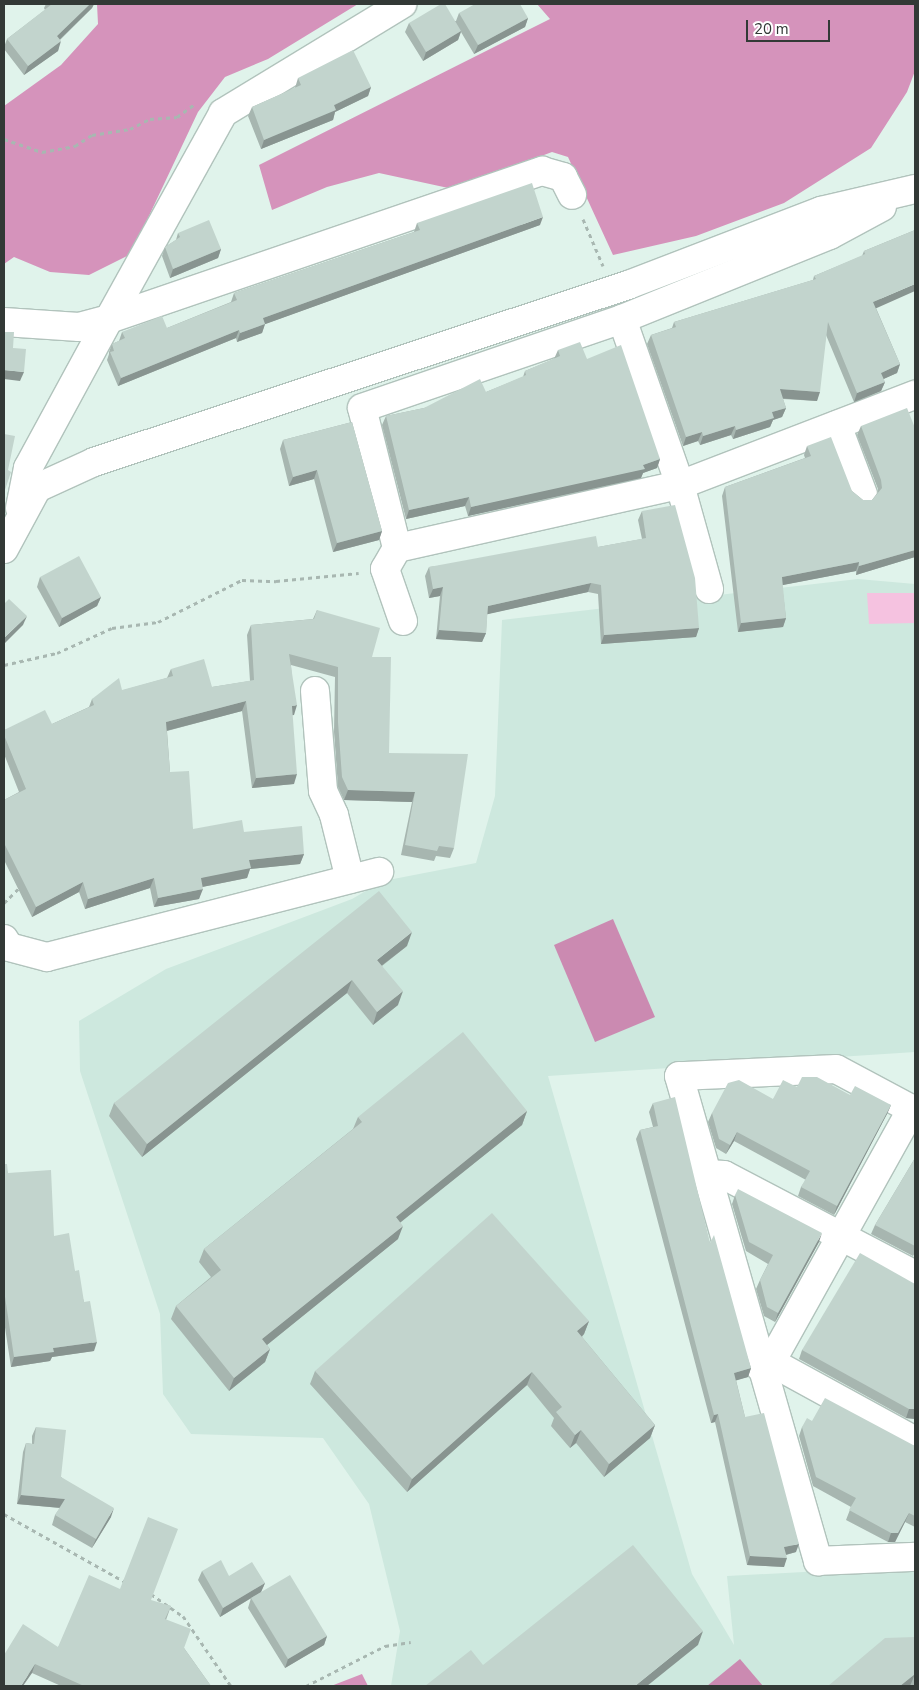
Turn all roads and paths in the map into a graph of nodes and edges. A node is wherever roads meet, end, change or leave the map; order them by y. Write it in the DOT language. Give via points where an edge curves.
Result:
graph roads {
  1 [pos="402,4"];
  2 [pos="204,98"];
  3 [pos="4,140"];
  4 [pos="915,189"];
  5 [pos="572,195"];
  6 [pos="614,290"];
  7 [pos="109,319"];
  8 [pos="622,319"];
  9 [pos="4,322"];
  10 [pos="915,395"];
  11 [pos="837,425"];
  12 [pos="680,485"];
  13 [pos="863,494"];
  14 [pos="8,539"];
  15 [pos="391,559"];
  16 [pos="709,589"];
  17 [pos="403,621"];
  18 [pos="4,665"];
  19 [pos="315,691"];
  20 [pos="379,872"];
  21 [pos="29,879"];
  22 [pos="350,879"];
  23 [pos="4,903"];
  24 [pos="4,939"];
  25 [pos="914,1110"];
  26 [pos="707,1174"];
  27 [pos="840,1235"];
  28 [pos="915,1275"];
  29 [pos="766,1364"];
  30 [pos="915,1441"];
  31 [pos="4,1514"];
  32 [pos="915,1557"];
  33 [pos="134,1586"];
  34 [pos="142,1590"];
  35 [pos="411,1642"];
  36 [pos="231,1686"];
  37 [pos="306,1686"];
  1 -- 7 [label="street" via="223,113"];
  2 -- 3 [label="path" via="177,117 150,119 130,129 92,135 75,146 42,152"];
  4 -- 6 [label="street" via="821,211"];
  4 -- 8 [label="street" via="830,235"];
  5 -- 6 [label="path"];
  5 -- 7 [label="street" via="563,177 542,171"];
  6 -- 14 [label="street" via="94,462 37,488"];
  7 -- 9 [label="street" via="79,327"];
  7 -- 14 [label="street" via="28,468"];
  8 -- 12 [label="street"];
  8 -- 15 [label="street" via="362,408"];
  10 -- 11 [label="street"];
  11 -- 12 [label="street"];
  11 -- 13 [label="street"];
  12 -- 15 [label="street"];
  12 -- 16 [label="street"];
  15 -- 17 [label="street"];
  15 -- 18 [label="path" via="319,578 242,580 158,622 112,628 57,653"];
  19 -- 22 [label="street" via="323,791 334,815"];
  20 -- 22 [label="street"];
  21 -- 23 [label="path"];
  22 -- 24 [label="street" via="47,957 9,947"];
  25 -- 26 [label="street" via="836,1069 679,1076"];
  25 -- 27 [label="street"];
  26 -- 27 [label="street" via="724,1175"];
  26 -- 29 [label="street"];
  27 -- 28 [label="street"];
  27 -- 29 [label="street"];
  29 -- 30 [label="street"];
  29 -- 32 [label="street" via="818,1561"];
  31 -- 33 [label="path"];
  34 -- 36 [label="path" via="184,1616"];
  35 -- 37 [label="path" via="385,1646"];
}
